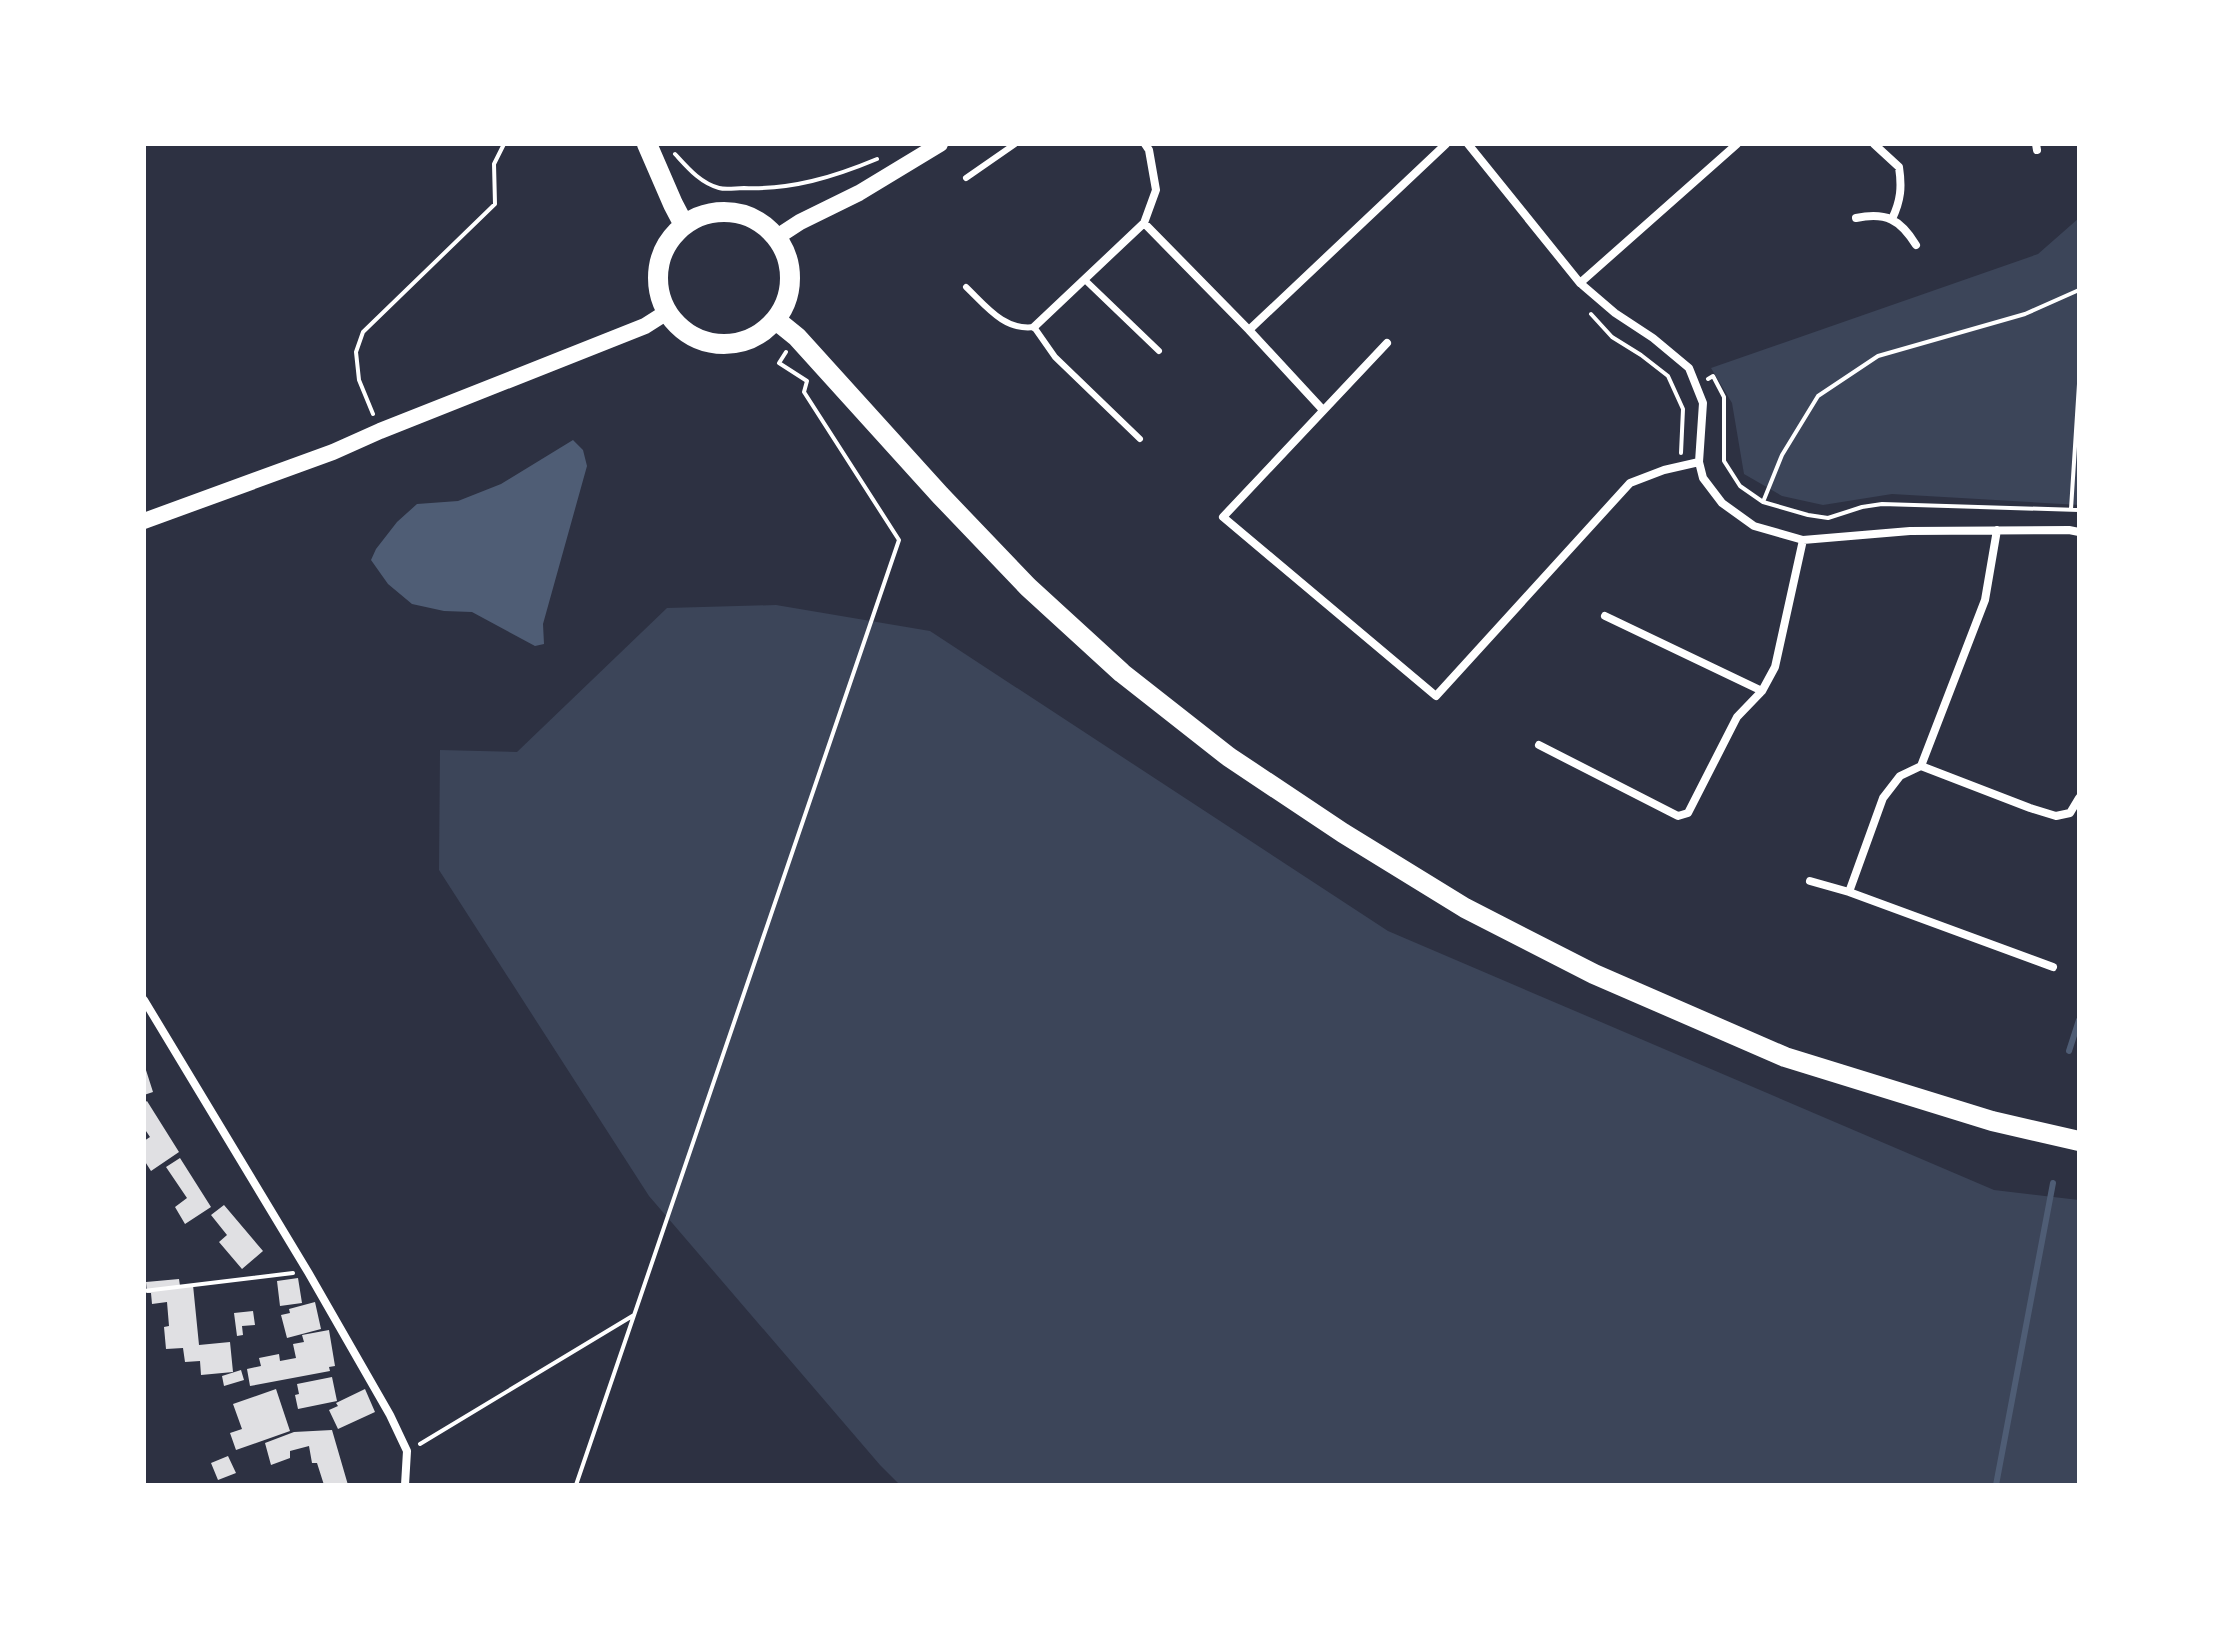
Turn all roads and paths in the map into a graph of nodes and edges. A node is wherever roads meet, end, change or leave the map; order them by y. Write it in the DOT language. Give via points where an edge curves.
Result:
graph roads {
  1 [pos="504,144"];
  2 [pos="647,144"];
  3 [pos="940,144"];
  4 [pos="1015,144"];
  5 [pos="1145,144"];
  6 [pos="1446,144"];
  7 [pos="1468,144"];
  8 [pos="1737,144"];
  9 [pos="1874,144"];
  10 [pos="672,151"];
  11 [pos="885,155"];
  12 [pos="966,178"];
  13 [pos="1856,218"];
  14 [pos="1892,219"];
  15 [pos="1144,223"];
  16 [pos="684,225"];
  17 [pos="777,237"];
  18 [pos="1916,245"];
  19 [pos="1084,279"];
  20 [pos="1580,283"];
  21 [pos="966,287"];
  22 [pos="2079,290"];
  23 [pos="667,312"];
  24 [pos="776,320"];
  25 [pos="1034,327"];
  26 [pos="1249,330"];
  27 [pos="797,337"];
  28 [pos="1387,343"];
  29 [pos="1159,351"];
  30 [pos="1713,376"];
  31 [pos="2079,384"];
  32 [pos="1323,410"];
  33 [pos="380,431"];
  34 [pos="1140,439"];
  35 [pos="1699,462"];
  36 [pos="1763,502"];
  37 [pos="2071,509"];
  38 [pos="2079,510"];
  39 [pos="144,521"];
  40 [pos="1997,530"];
  41 [pos="2079,532"];
  42 [pos="1803,540"];
  43 [pos="1605,616"];
  44 [pos="1762,691"];
  45 [pos="1539,745"];
  46 [pos="1921,766"];
  47 [pos="2079,798"];
  48 [pos="1810,881"];
  49 [pos="1849,892"];
  50 [pos="2053,967"];
  51 [pos="144,1000"];
  52 [pos="2079,1141"];
  53 [pos="308,1272"];
  54 [pos="144,1291"];
  55 [pos="634,1315"];
  56 [pos="407,1451"];
  57 [pos="405,1485"];
  58 [pos="576,1485"];
  1 -- 33 [label="path" via="494,164 495,204 363,332 356,352 359,380"];
  2 -- 16 [label="highway"];
  3 -- 17 [label="main road"];
  4 -- 12 [label="lane"];
  5 -- 15 [label="street" via="1156,190"];
  6 -- 26 [label="street"];
  7 -- 20 [label="street"];
  8 -- 20 [label="street"];
  9 -- 14 [label="street" via="1899,167 1902,187"];
  10 -- 11 [label="path" via="693,174 718,188 756,189 797,186"];
  13 -- 14 [label="street"];
  14 -- 18 [label="street"];
  15 -- 19 [label="street"];
  15 -- 26 [label="street"];
  16 -- 17 [label="highway" via="722,211 743,214"];
  16 -- 23 [label="highway" via="670,238 658,275"];
  17 -- 24 [label="highway" via="791,279"];
  19 -- 25 [label="street"];
  19 -- 29 [label="lane"];
  20 -- 35 [label="street" via="1689,368 1703,403"];
  21 -- 25 [label="lane" via="1006,323"];
  22 -- 36 [label="path" via="2025,314 1878,356 1818,396 1782,455"];
  23 -- 24 [label="highway" via="681,328 719,344 760,334"];
  23 -- 33 [label="main road" via="645,326"];
  24 -- 27 [label="highway"];
  25 -- 34 [label="lane" via="1055,357"];
  26 -- 32 [label="street"];
  27 -- 52 [label="highway" via="1028,587 1122,673 1229,757 1356,841 1490,922 1594,974 1785,1057 1992,1121"];
  27 -- 55 [label="path" via="779,363 807,381 804,392 899,540"];
  28 -- 32 [label="street"];
  30 -- 36 [label="path" via="1724,397 1724,461 1740,486"];
  31 -- 37 [label="path"];
  32 -- 35 [label="street" via="1223,517 1436,696 1630,483"];
  33 -- 39 [label="main road"];
  35 -- 42 [label="street" via="1703,478 1722,503 1754,526"];
  36 -- 37 [label="path" via="1828,518 1882,504"];
  37 -- 38 [label="path"];
  40 -- 41 [label="street"];
  40 -- 42 [label="street"];
  40 -- 46 [label="street" via="1985,600"];
  42 -- 44 [label="street" via="1775,667"];
  43 -- 44 [label="street"];
  44 -- 45 [label="street" via="1737,717 1688,813 1678,816"];
  46 -- 47 [label="street" via="2056,816 2070,813"];
  46 -- 49 [label="street" via="1900,776 1883,798"];
  48 -- 49 [label="street"];
  49 -- 50 [label="street"];
  51 -- 53 [label="street"];
  53 -- 54 [label="path"];
  53 -- 56 [label="street"];
  55 -- 56 [label="path"];
  55 -- 58 [label="path"];
  56 -- 57 [label="street"];
}
